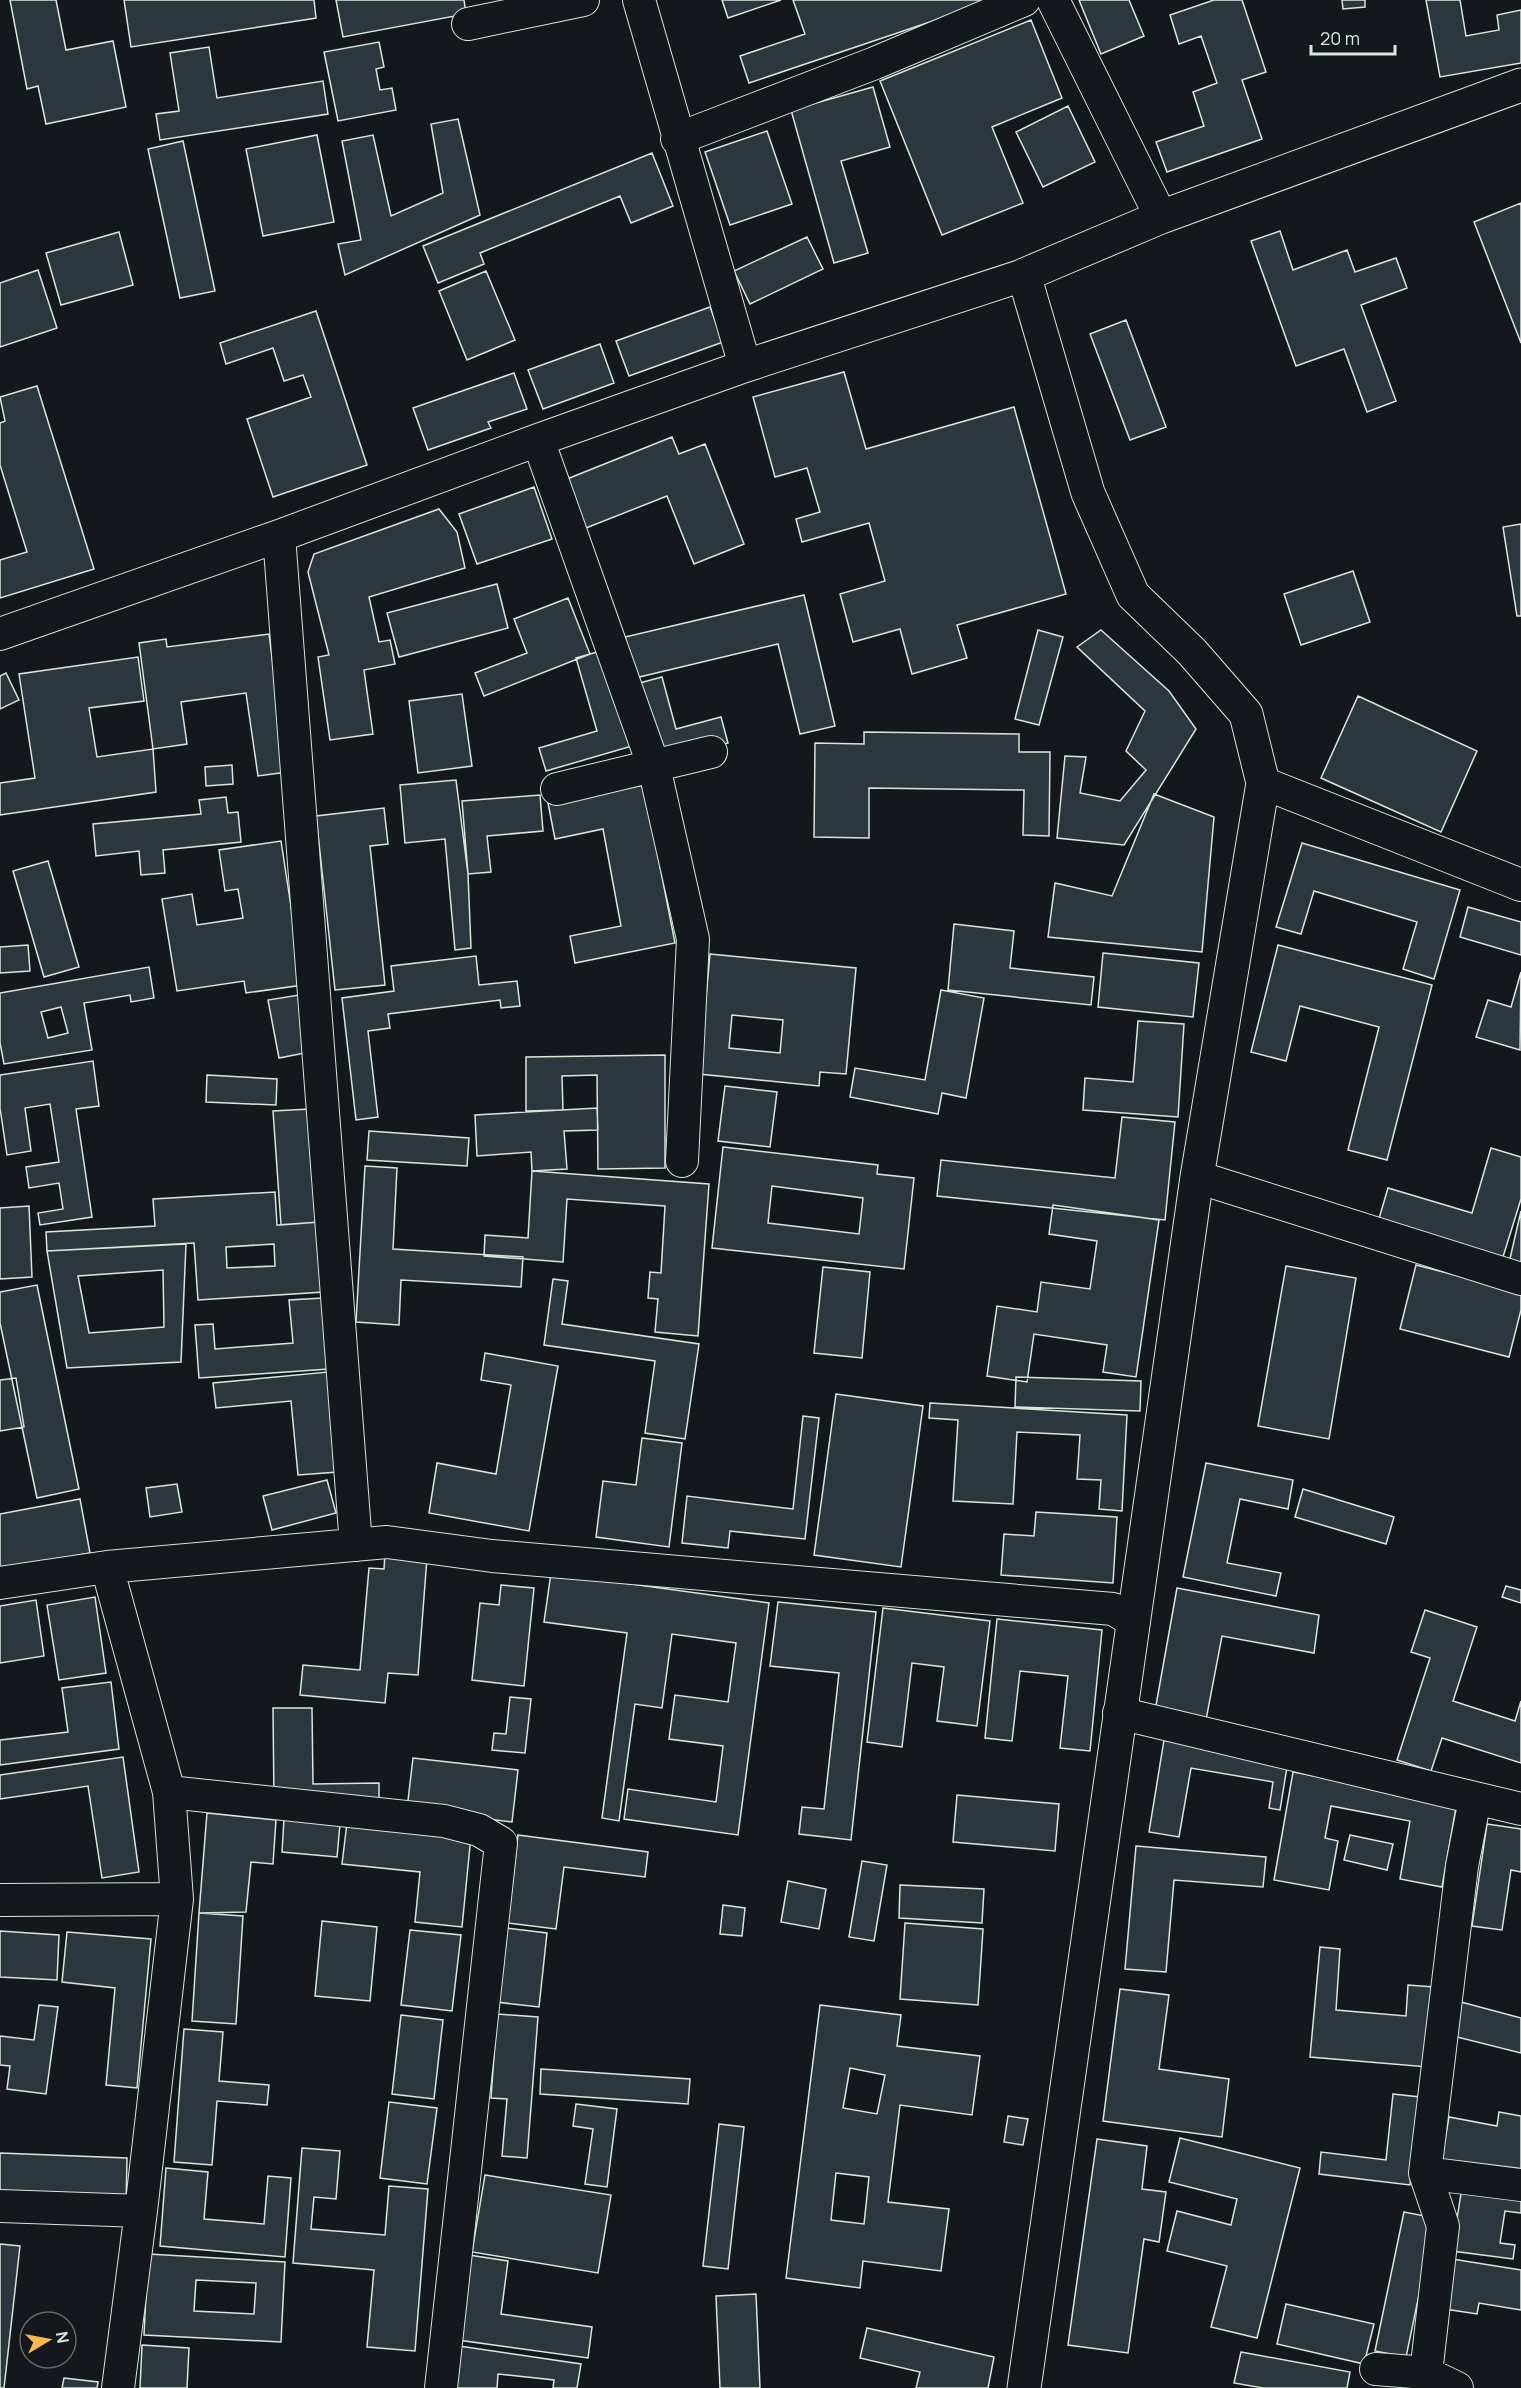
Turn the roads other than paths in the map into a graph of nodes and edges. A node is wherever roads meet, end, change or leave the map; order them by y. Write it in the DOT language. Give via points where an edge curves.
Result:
graph roads {
  1 [pos="583,0"];
  2 [pos="639,0"];
  3 [pos="1024,0"];
  4 [pos="1053,0"];
  5 [pos="468,24"];
  6 [pos="1521,85"];
  7 [pos="677,139"];
  8 [pos="1161,217"];
  9 [pos="1024,275"];
  10 [pos="745,366"];
  11 [pos="538,440"];
  12 [pos="279,536"];
  13 [pos="0,634"];
  14 [pos="711,752"];
  15 [pos="654,767"];
  16 [pos="1263,783"];
  17 [pos="557,789"];
  18 [pos="1521,885"];
  19 [pos="682,1161"];
  20 [pos="1197,1177"];
  21 [pos="1521,1279"];
  22 [pos="356,1545"];
  23 [pos="107,1567"];
  24 [pos="0,1583"];
  25 [pos="1134,1621"];
  26 [pos="1119,1713"];
  27 [pos="169,1792"];
  28 [pos="1475,1799"];
  29 [pos="1521,1809"];
  30 [pos="177,1899"];
  31 [pos="0,1900"];
  32 [pos="1425,2173"];
  33 [pos="1521,2185"];
  34 [pos="0,2206"];
  35 [pos="141,2211"];
  36 [pos="1376,2369"];
  37 [pos="1426,2373"];
  38 [pos="118,2388"];
  39 [pos="441,2388"];
  40 [pos="1024,2388"];
  41 [pos="1457,2388"];
  1 -- 5 [label="street"];
  2 -- 7 [label="street"];
  3 -- 7 [label="street" via="875,63"];
  4 -- 8 [label="street"];
  6 -- 8 [label="main road"];
  7 -- 10 [label="street"];
  8 -- 9 [label="main road"];
  9 -- 10 [label="street"];
  9 -- 16 [label="main road" via="1089,493 1133,595 1246,714"];
  10 -- 11 [label="street"];
  11 -- 12 [label="street"];
  11 -- 15 [label="street"];
  12 -- 13 [label="street"];
  12 -- 22 [label="street"];
  14 -- 15 [label="street"];
  15 -- 17 [label="street"];
  15 -- 19 [label="street" via="693,939"];
  16 -- 18 [label="street"];
  16 -- 20 [label="main road"];
  20 -- 21 [label="street"];
  20 -- 25 [label="main road"];
  22 -- 23 [label="street"];
  22 -- 25 [label="street" via="387,1542 492,1556 1113,1609"];
  23 -- 24 [label="street"];
  23 -- 27 [label="street"];
  25 -- 26 [label="main road"];
  26 -- 28 [label="street"];
  26 -- 40 [label="main road"];
  27 -- 30 [label="street"];
  27 -- 39 [label="street" via="444,1821 479,1830 501,1843"];
  28 -- 29 [label="street"];
  28 -- 32 [label="street" via="1462,1866"];
  30 -- 31 [label="street"];
  30 -- 35 [label="street"];
  32 -- 33 [label="street"];
  32 -- 37 [label="street" via="1443,2226"];
  34 -- 35 [label="street"];
  35 -- 38 [label="street"];
  36 -- 37 [label="street"];
  37 -- 41 [label="street"];
}
